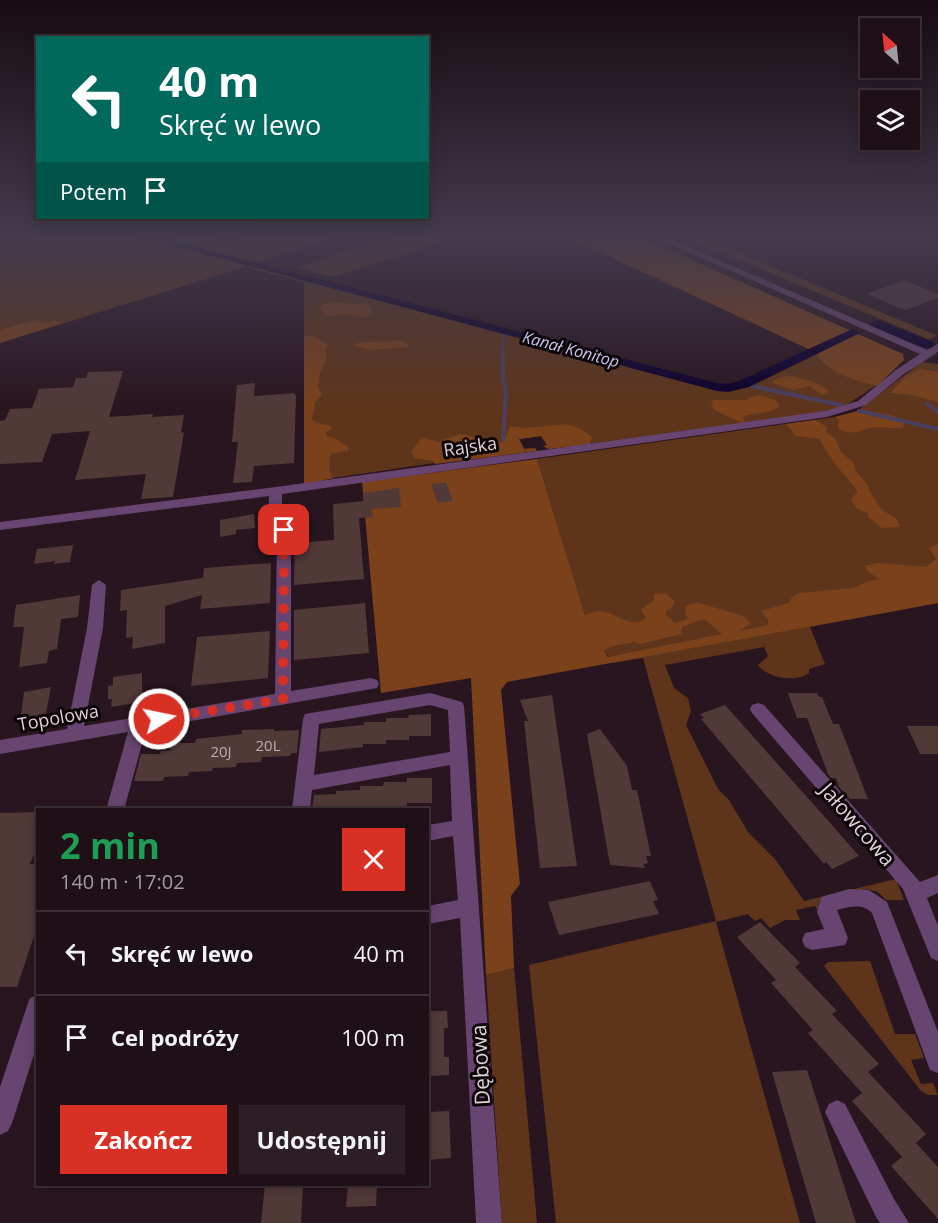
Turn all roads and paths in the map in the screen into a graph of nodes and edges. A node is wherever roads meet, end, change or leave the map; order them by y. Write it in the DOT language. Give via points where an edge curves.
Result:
graph roads {
  1 [pos="788,293"];
  2 [pos="938,347"];
  3 [pos="926,353"];
  4 [pos="276,491"];
  5 [pos="0,526"];
  6 [pos="99,585"];
  7 [pos="371,684"];
  8 [pos="283,699"];
  9 [pos="758,709"];
  10 [pos="139,723"];
  11 [pos="74,735"];
  12 [pos="0,747"];
  13 [pos="458,757"];
  14 [pos="304,784"];
  15 [pos="116,808"];
  16 [pos="301,808"];
  17 [pos="462,827"];
  18 [pos="429,833"];
  19 [pos="938,884"];
  20 [pos="915,894"];
  21 [pos="468,907"];
  22 [pos="429,915"];
  23 [pos="812,940"];
  24 [pos="938,951"];
  25 [pos="36,1012"];
  26 [pos="938,1062"];
  27 [pos="837,1112"];
  28 [pos="0,1123"];
  29 [pos="489,1223"];
  30 [pos="896,1223"];
  1 -- 3 [label="street"];
  2 -- 3 [label="street, Rajska"];
  3 -- 4 [label="street, Rajska" via="862,403 827,414"];
  4 -- 5 [label="street, Rajska"];
  4 -- 8 [label="street" via="275,525 284,530"];
  6 -- 11 [label="street" via="95,628"];
  7 -- 8 [label="street, Topolowa"];
  8 -- 10 [label="street, Topolowa"];
  9 -- 20 [label="street, Jałowcowa" via="911,884"];
  10 -- 11 [label="street, Topolowa"];
  10 -- 15 [label="street"];
  11 -- 12 [label="street, Topolowa"];
  13 -- 14 [label="street"];
  13 -- 14 [label="street, Dębowa" via="456,706 430,699 311,719"];
  13 -- 17 [label="street, Dębowa"];
  14 -- 16 [label="street, Dębowa"];
  17 -- 18 [label="street"];
  17 -- 21 [label="street, Dębowa"];
  19 -- 20 [label="street"];
  20 -- 24 [label="street, Jałowcowa"];
  21 -- 22 [label="street"];
  21 -- 29 [label="street, Dębowa"];
  23 -- 26 [label="street" via="838,938 827,912 828,903 864,897 874,901"];
  25 -- 28 [label="street"];
  27 -- 30 [label="street"];
}
